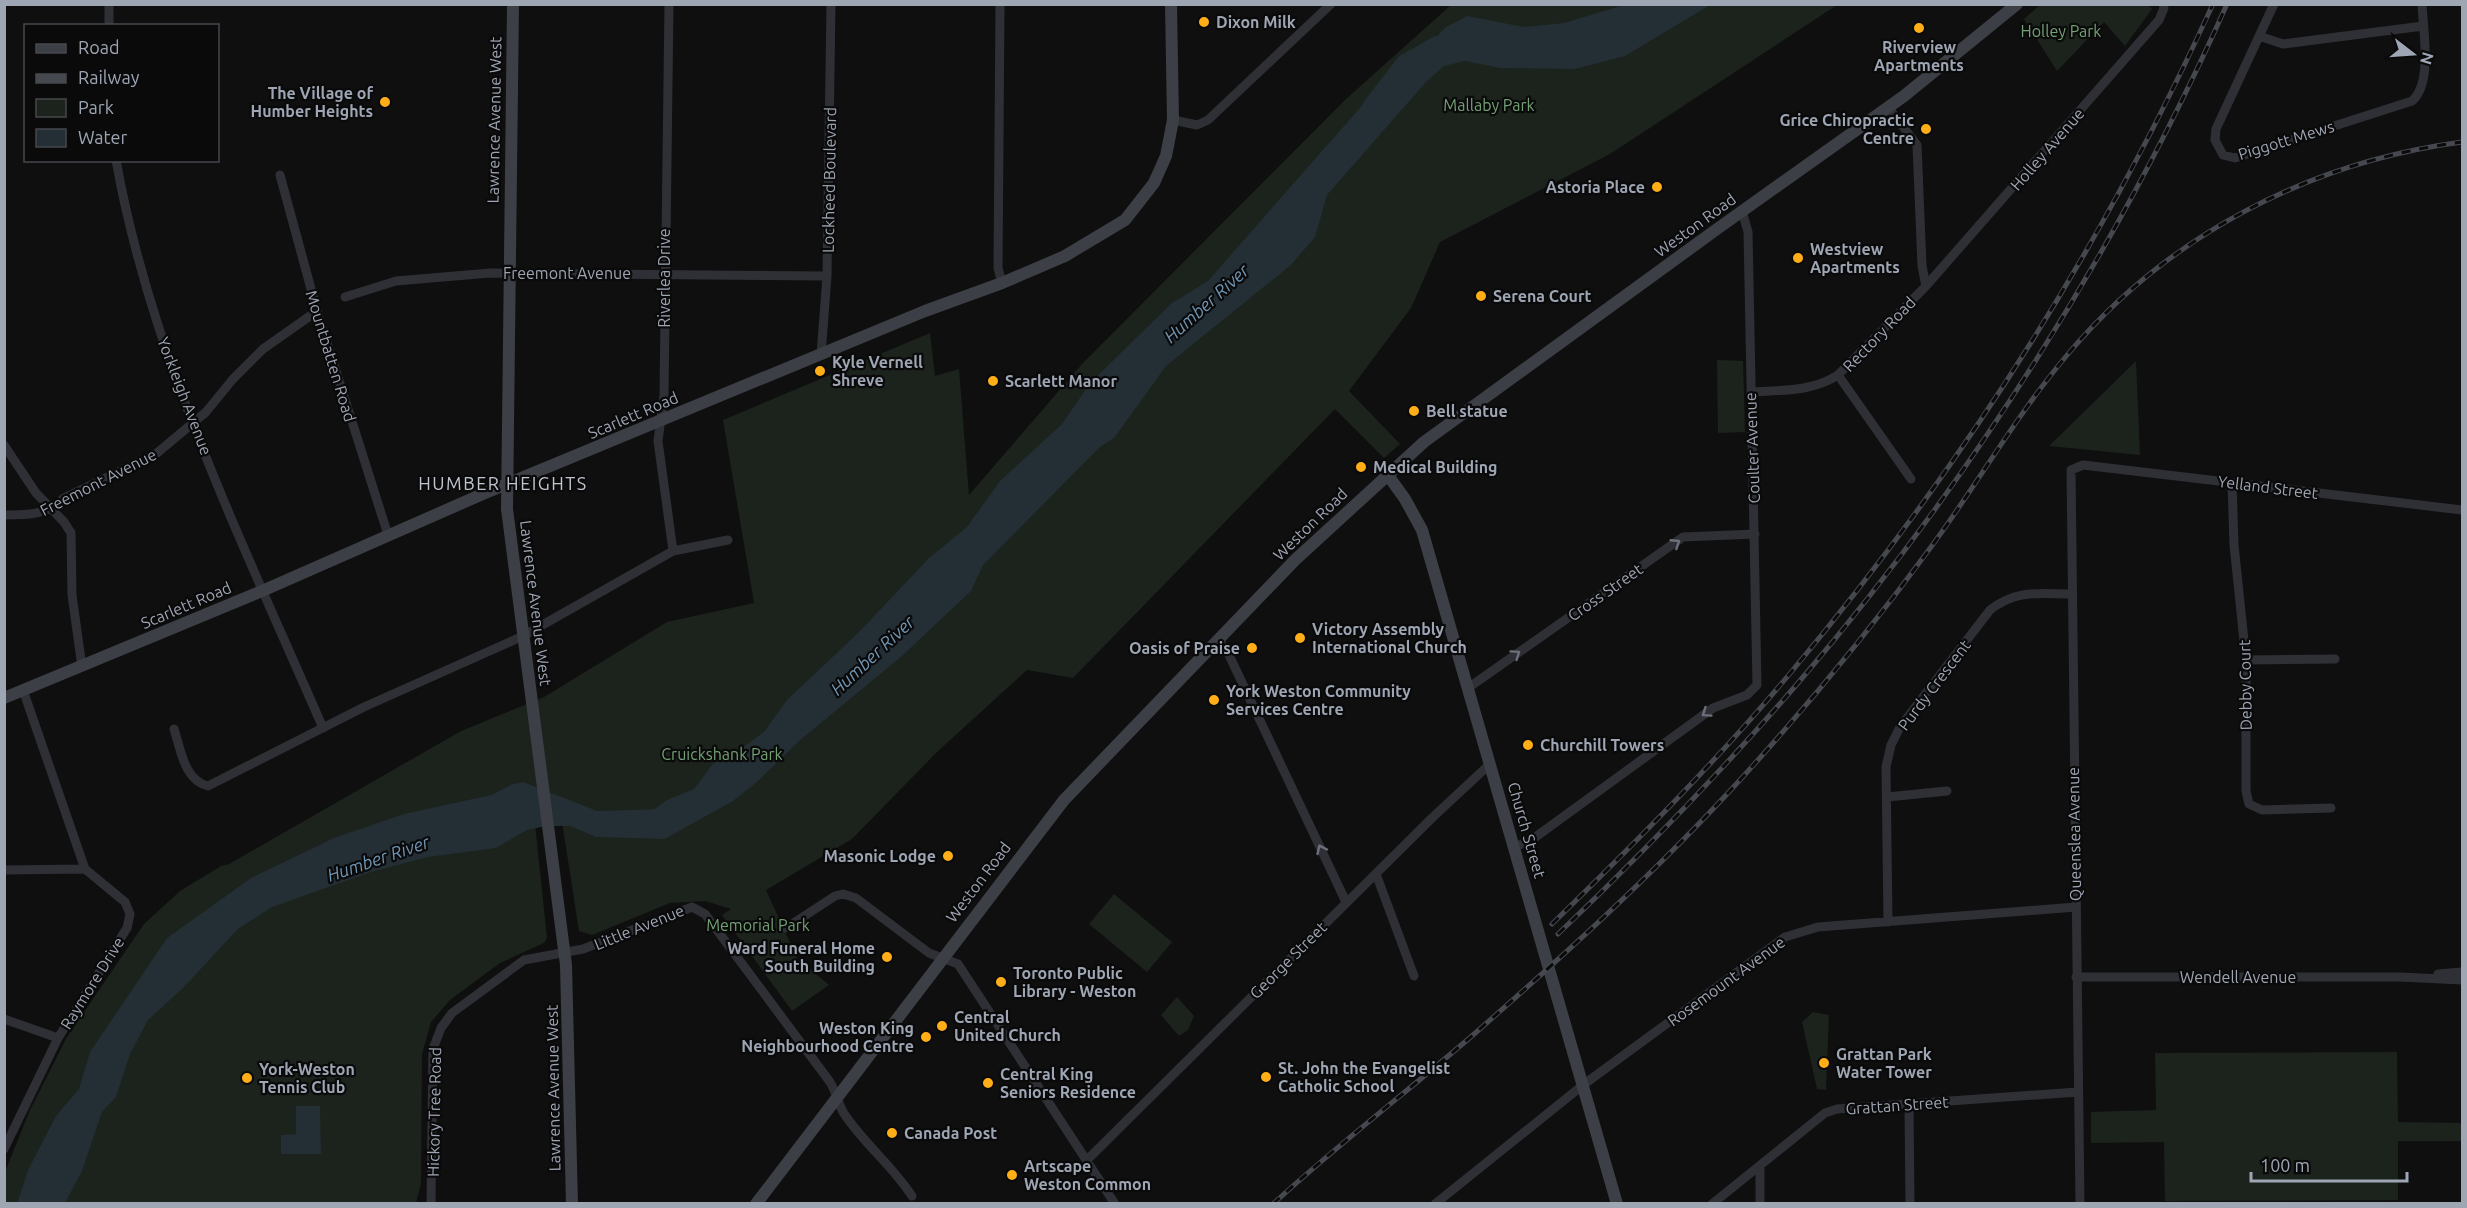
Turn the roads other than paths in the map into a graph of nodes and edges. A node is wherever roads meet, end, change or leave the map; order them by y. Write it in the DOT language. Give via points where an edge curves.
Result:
graph roads {
  1 [pos="109,4"];
  2 [pos="513,4"];
  3 [pos="669,4"];
  4 [pos="831,4"];
  5 [pos="1000,4"];
  6 [pos="1171,4"];
  7 [pos="1331,4"];
  8 [pos="2017,4"];
  9 [pos="2274,4"];
  10 [pos="2422,4"];
  11 [pos="2164,6"];
  12 [pos="109,24"];
  13 [pos="2423,26"];
  14 [pos="2259,36"];
  15 [pos="1888,107"];
  16 [pos="1173,120"];
  17 [pos="116,162"];
  18 [pos="280,175"];
  19 [pos="1742,211"];
  20 [pos="508,273"];
  21 [pos="663,274"];
  22 [pos="827,276"];
  23 [pos="1002,284"];
  24 [pos="1926,286"];
  25 [pos="345,297"];
  26 [pos="317,310"];
  27 [pos="821,355"];
  28 [pos="1838,375"];
  29 [pos="1750,392"];
  30 [pos="661,421"];
  31 [pos="194,423"];
  32 [pos="4,445"];
  33 [pos="2074,467"];
  34 [pos="1387,474"];
  35 [pos="1911,478"];
  36 [pos="2232,483"];
  37 [pos="507,485"];
  38 [pos="53,509"];
  39 [pos="2463,510"];
  40 [pos="4,515"];
  41 [pos="1755,534"];
  42 [pos="388,535"];
  43 [pos="728,540"];
  44 [pos="673,550"];
  45 [pos="262,591"];
  46 [pos="2071,594"];
  47 [pos="523,636"];
  48 [pos="1219,640"];
  49 [pos="2335,659"];
  50 [pos="2246,660"];
  51 [pos="82,667"];
  52 [pos="1468,688"];
  53 [pos="23,690"];
  54 [pos="4,698"];
  55 [pos="323,728"];
  56 [pos="174,729"];
  57 [pos="1490,764"];
  58 [pos="1947,791"];
  59 [pos="1887,797"];
  60 [pos="2331,808"];
  61 [pos="1514,847"];
  62 [pos="85,869"];
  63 [pos="4,870"];
  64 [pos="1376,874"];
  65 [pos="1346,902"];
  66 [pos="2076,908"];
  67 [pos="1888,922"];
  68 [pos="786,928"];
  69 [pos="564,952"];
  70 [pos="942,957"];
  71 [pos="2463,972"];
  72 [pos="1414,976"];
  73 [pos="2076,977"];
  74 [pos="2400,977"];
  75 [pos="2463,980"];
  76 [pos="4,1018"];
  77 [pos="58,1038"];
  78 [pos="1583,1085"];
  79 [pos="2078,1092"];
  80 [pos="838,1094"];
  81 [pos="1909,1106"];
  82 [pos="4,1149"];
  83 [pos="1088,1159"];
  84 [pos="1760,1166"];
  85 [pos="912,1196"];
  86 [pos="431,1203"];
  87 [pos="572,1203"];
  88 [pos="756,1203"];
  89 [pos="1115,1203"];
  90 [pos="1435,1203"];
  91 [pos="1617,1203"];
  92 [pos="1712,1203"];
  93 [pos="1761,1203"];
  94 [pos="1910,1203"];
  95 [pos="2080,1203"];
  1 -- 12 [label="street"];
  2 -- 20 [label="main road, Lawrence Avenue West"];
  3 -- 21 [label="street, Riverlea Drive"];
  4 -- 22 [label="street, Lockheed Boulevard"];
  5 -- 23 [label="street" via="998,268"];
  6 -- 16 [label="main road, Scarlett Road"];
  7 -- 16 [label="street" via="1208,120 1197,125"];
  8 -- 15 [label="main road, Weston Road"];
  9 -- 14 [label="street, Piggott Mews"];
  10 -- 13 [label="street, Piggott Mews"];
  11 -- 24 [label="street, Holley Avenue" via="2159,20"];
  13 -- 14 [label="street" via="2283,44"];
  13 -- 14 [label="street, Piggott Mews" via="2425,74 2412,101 2235,158 2223,155 2215,140 2216,129"];
  15 -- 19 [label="main road, Weston Road"];
  15 -- 24 [label="street, Rectory Road" via="1917,145"];
  16 -- 23 [label="main road, Scarlett Road" via="1166,156 1154,183 1125,220 1065,256"];
  17 -- 31 [label="street, Yorkleigh Avenue" via="169,363"];
  18 -- 26 [label="street, Mountbatten Road"];
  19 -- 29 [label="street, Coulter Avenue" via="1748,232"];
  19 -- 34 [label="main road, Weston Road" via="1504,382"];
  20 -- 21 [label="street, Freemont Avenue"];
  20 -- 25 [label="street, Freemont Avenue" via="396,281"];
  20 -- 37 [label="main road, Lawrence Avenue West"];
  21 -- 22 [label="street, Freemont Avenue"];
  21 -- 30 [label="street, Riverlea Drive"];
  22 -- 27 [label="street, Lockheed Boulevard"];
  23 -- 27 [label="main road, Scarlett Road"];
  24 -- 28 [label="street, Rectory Road"];
  26 -- 31 [label="street, Freemont Avenue" via="263,349"];
  26 -- 42 [label="street, Mountbatten Road"];
  27 -- 30 [label="main road, Scarlett Road"];
  28 -- 29 [label="street, Rectory Road" via="1811,387"];
  28 -- 35 [label="street"];
  29 -- 41 [label="street, Coulter Avenue"];
  30 -- 37 [label="main road, Scarlett Road"];
  30 -- 44 [label="street, Riverlea Drive" via="658,441"];
  31 -- 38 [label="street, Freemont Avenue" via="158,453 64,498"];
  31 -- 45 [label="street, Yorkleigh Avenue"];
  32 -- 38 [label="street" via="30,485"];
  33 -- 36 [label="street, Yelland Street"];
  33 -- 46 [label="street, Queenslea Avenue" via="2069,475"];
  34 -- 48 [label="main road, Weston Road" via="1295,560"];
  34 -- 52 [label="main road, Church Street" via="1422,530"];
  36 -- 39 [label="street, Yelland Street"];
  36 -- 50 [label="street, Debby Court"];
  37 -- 42 [label="main road, Scarlett Road"];
  37 -- 47 [label="main road, Lawrence Avenue West"];
  38 -- 40 [label="street, Freemont Avenue" via="39,514"];
  38 -- 51 [label="street" via="71,533 72,595"];
  52 -- 41 [label="street, Cross Street, one-way" via="1683,537"];
  41 -- 61 [label="street, Coulter Avenue, one-way" via="1757,685 1747,694 1713,708 1530,841"];
  42 -- 45 [label="main road, Scarlett Road"];
  43 -- 44 [label="street"];
  44 -- 47 [label="street"];
  45 -- 51 [label="main road, Scarlett Road"];
  45 -- 55 [label="street, Yorkleigh Avenue"];
  46 -- 59 [label="street, Purdy Crescent" via="2020,595 2005,598 1990,610 1900,727 1886,767"];
  46 -- 66 [label="street, Queenslea Avenue"];
  47 -- 55 [label="street"];
  47 -- 69 [label="main road, Lawrence Avenue West"];
  65 -- 48 [label="street, one-way"];
  48 -- 70 [label="main road, Weston Road" via="1064,800"];
  49 -- 50 [label="street"];
  50 -- 60 [label="street, Debby Court" via="2249,804 2262,810"];
  51 -- 53 [label="main road, Scarlett Road"];
  52 -- 57 [label="main road, Church Street"];
  53 -- 54 [label="main road, Scarlett Road"];
  53 -- 62 [label="street"];
  55 -- 56 [label="street" via="208,786 190,775"];
  57 -- 61 [label="main road, Church Street"];
  57 -- 64 [label="street, George Street"];
  58 -- 59 [label="street"];
  59 -- 67 [label="street, Purdy Crescent"];
  61 -- 78 [label="main road, Church Street"];
  62 -- 63 [label="street"];
  62 -- 77 [label="street, Raymore Drive" via="125,902 130,914 127,928"];
  64 -- 65 [label="street, George Street"];
  64 -- 72 [label="street"];
  65 -- 83 [label="street, George Street"];
  66 -- 67 [label="street, Rosemount Avenue"];
  66 -- 73 [label="street, Queenslea Avenue"];
  67 -- 78 [label="street, Rosemount Avenue" via="1818,927 1785,937"];
  68 -- 70 [label="street" via="843,894 856,898 929,952"];
  69 -- 80 [label="street, Little Avenue" via="590,947 686,907 696,908 705,914"];
  69 -- 86 [label="street, Hickory Tree Road" via="534,957 513,967 461,1005 441,1028 432,1059"];
  69 -- 87 [label="main road, Lawrence Avenue West"];
  70 -- 80 [label="main road, Weston Road"];
  70 -- 83 [label="street" via="958,964"];
  71 -- 74 [label="street, Wendell Avenue"];
  73 -- 74 [label="street, Wendell Avenue"];
  73 -- 79 [label="street, Queenslea Avenue"];
  74 -- 75 [label="street, Wendell Avenue"];
  76 -- 77 [label="street"];
  77 -- 82 [label="street, Raymore Drive"];
  78 -- 90 [label="street, Rosemount Avenue"];
  78 -- 91 [label="main road, Church Street"];
  79 -- 81 [label="street, Grattan Street"];
  79 -- 95 [label="street, Queenslea Avenue"];
  80 -- 85 [label="street" via="844,1113"];
  80 -- 88 [label="main road, Weston Road"];
  81 -- 84 [label="street, Grattan Street" via="1825,1113"];
  81 -- 94 [label="street"];
  83 -- 89 [label="street"];
  84 -- 92 [label="street, Grattan Street"];
  84 -- 93 [label="street"];
}
